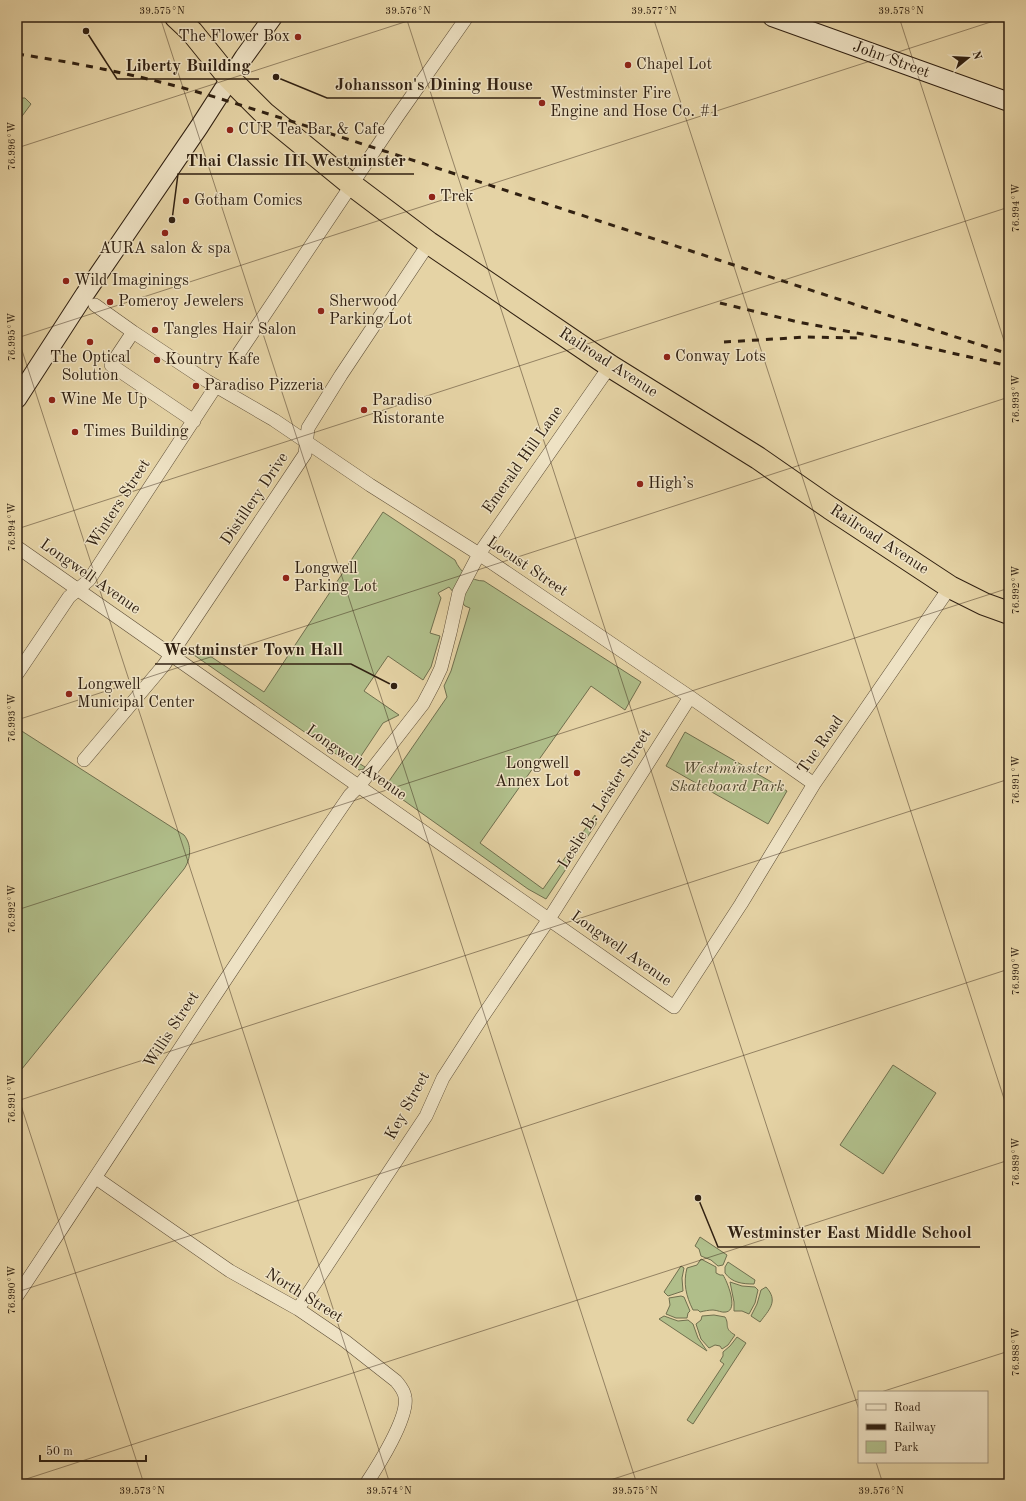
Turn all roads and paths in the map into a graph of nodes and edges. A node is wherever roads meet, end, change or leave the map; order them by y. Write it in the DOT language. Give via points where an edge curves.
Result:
graph roads {
  1 [pos="176,17"];
  2 [pos="273,17"];
  3 [pos="467,17"];
  4 [pos="772,17"];
  5 [pos="230,79"];
  6 [pos="1009,102"];
  7 [pos="352,185"];
  8 [pos="429,243"];
  9 [pos="95,305"];
  10 [pos="133,332"];
  11 [pos="239,353"];
  12 [pos="610,366"];
  13 [pos="216,386"];
  14 [pos="17,399"];
  15 [pos="194,421"];
  16 [pos="306,442"];
  17 [pos="17,547"];
  18 [pos="479,554"];
  19 [pos="950,587"];
  20 [pos="78,590"];
  21 [pos="1009,613"];
  22 [pos="171,654"];
  23 [pos="17,674"];
  24 [pos="690,697"];
  25 [pos="84,760"];
  26 [pos="814,784"];
  27 [pos="359,786"];
  28 [pos="549,919"];
  29 [pos="674,1007"];
  30 [pos="96,1178"];
  31 [pos="17,1296"];
  32 [pos="298,1309"];
  33 [pos="366,1484"];
  1 -- 5 [label="highway, Railroad Avenue" via="192,32"];
  2 -- 5 [label="main road"];
  3 -- 7 [label="street"];
  4 -- 6 [label="main road, John Street"];
  5 -- 7 [label="highway, Railroad Avenue" via="264,113"];
  5 -- 14 [label="main road"];
  7 -- 8 [label="highway, Railroad Avenue"];
  7 -- 11 [label="street"];
  8 -- 12 [label="highway, Railroad Avenue"];
  8 -- 16 [label="street, Distillery Drive" via="308,428"];
  9 -- 10 [label="street, Locust Street"];
  10 -- 13 [label="street, Locust Street"];
  10 -- 15 [label="street" via="111,364"];
  12 -- 18 [label="street, Emerald Hill Lane"];
  12 -- 19 [label="highway, Railroad Avenue" via="758,458"];
  13 -- 15 [label="street, Winters Street"];
  13 -- 16 [label="street, Locust Street"];
  15 -- 20 [label="street, Winters Street" via="89,580"];
  16 -- 18 [label="street, Locust Street"];
  16 -- 22 [label="street, Distillery Drive" via="305,454"];
  17 -- 20 [label="street, Longwell Avenue"];
  18 -- 24 [label="street, Locust Street"];
  18 -- 27 [label="street, Emerald Hill Lane" via="459,592 441,668 433,685 422,704"];
  19 -- 21 [label="highway, Railroad Avenue"];
  19 -- 26 [label="street, Tuc Road"];
  20 -- 22 [label="street, Longwell Avenue"];
  20 -- 23 [label="street, Winters Street" via="69,597"];
  22 -- 25 [label="street, Distillery Drive"];
  22 -- 27 [label="street, Longwell Avenue"];
  24 -- 26 [label="street, Locust Street"];
  24 -- 28 [label="street, Leslie B. Leister Street"];
  26 -- 29 [label="street, Tuc Road"];
  27 -- 28 [label="street, Longwell Avenue"];
  27 -- 30 [label="street, Willis Street" via="350,795 275,904"];
  28 -- 29 [label="street, Longwell Avenue"];
  28 -- 32 [label="street, Key Street" via="443,1078 426,1116"];
  30 -- 31 [label="street, Willis Street"];
  30 -- 32 [label="street, North Street" via="230,1271"];
  32 -- 33 [label="street, North Street" via="382,1369 404,1392 404,1413 381,1461"];
}
